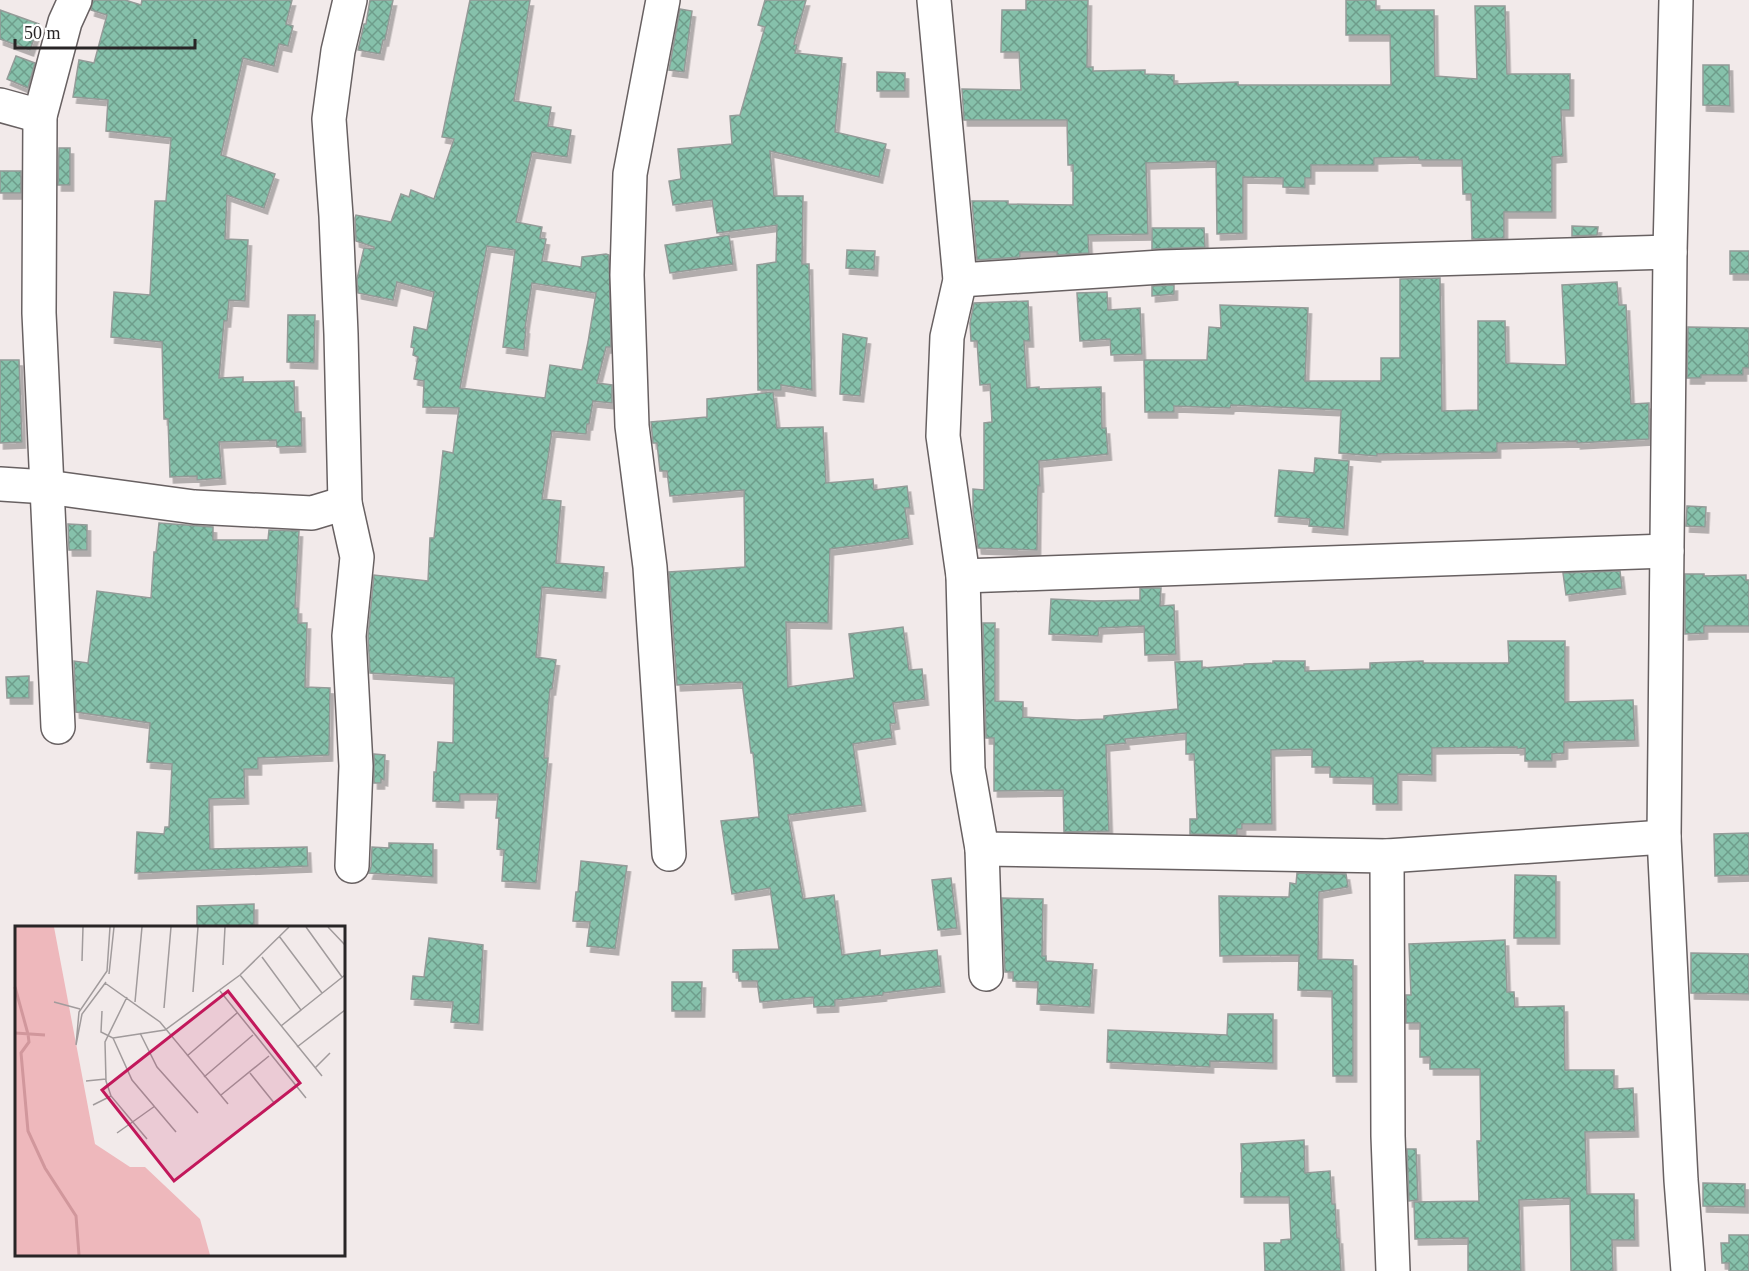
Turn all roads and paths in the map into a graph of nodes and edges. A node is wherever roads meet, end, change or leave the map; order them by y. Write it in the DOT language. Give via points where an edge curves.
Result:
graph roads {
  1 [pos="75,0"];
  2 [pos="350,0"];
  3 [pos="663,0"];
  4 [pos="934,0"];
  5 [pos="1676,0"];
  6 [pos="0,105"];
  7 [pos="40,116"];
  8 [pos="1670,252"];
  9 [pos="960,280"];
  10 [pos="0,484"];
  11 [pos="47,487"];
  12 [pos="345,503"];
  13 [pos="1667,551"];
  14 [pos="963,576"];
  15 [pos="58,728"];
  16 [pos="1664,837"];
  17 [pos="982,849"];
  18 [pos="669,854"];
  19 [pos="1386,856"];
  20 [pos="352,866"];
  21 [pos="986,974"];
  22 [pos="1393,1271"];
  23 [pos="1688,1271"];
  1 -- 7 [label="street" via="65,22"];
  2 -- 12 [label="street" via="329,119 341,334"];
  3 -- 18 [label="street" via="630,174 627,275 632,426 650,567"];
  4 -- 9 [label="street"];
  5 -- 8 [label="street"];
  6 -- 7 [label="street"];
  7 -- 11 [label="street" via="39,313"];
  8 -- 9 [label="street" via="1161,267"];
  8 -- 13 [label="street"];
  9 -- 14 [label="street" via="948,337 943,436"];
  10 -- 11 [label="street"];
  11 -- 12 [label="street" via="194,507 301,513"];
  11 -- 15 [label="street"];
  12 -- 20 [label="street" via="357,557 349,636 356,766"];
  13 -- 14 [label="street"];
  13 -- 16 [label="street"];
  14 -- 17 [label="street" via="968,769"];
  16 -- 19 [label="street"];
  16 -- 23 [label="street"];
  17 -- 19 [label="street"];
  17 -- 21 [label="street"];
  19 -- 22 [label="street"];
}
